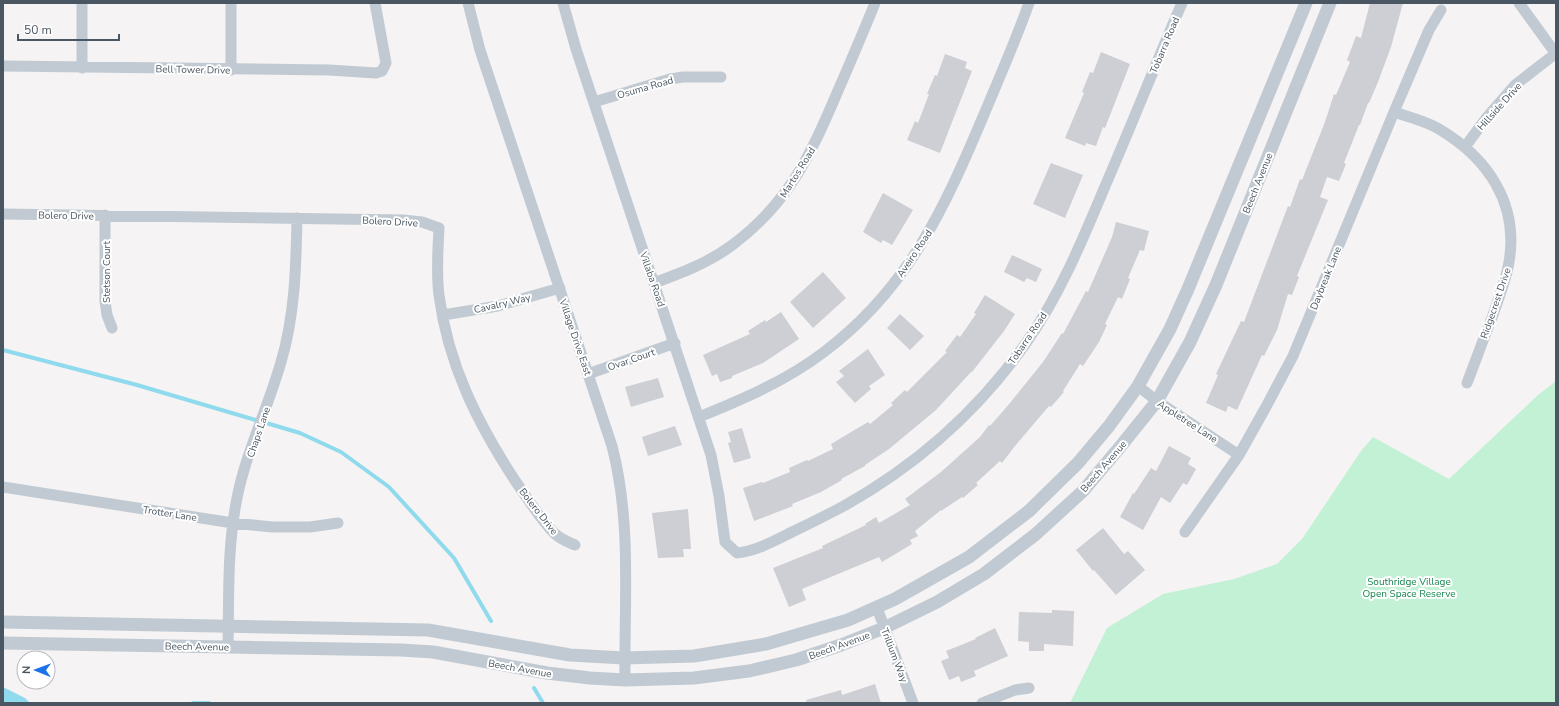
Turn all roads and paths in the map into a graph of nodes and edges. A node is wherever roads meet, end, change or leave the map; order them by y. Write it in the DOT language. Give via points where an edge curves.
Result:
graph roads {
  1 [pos="82,3"];
  2 [pos="231,3"];
  3 [pos="375,3"];
  4 [pos="468,3"];
  5 [pos="563,3"];
  6 [pos="875,3"];
  7 [pos="1029,3"];
  8 [pos="1182,3"];
  9 [pos="1306,3"];
  10 [pos="1330,3"];
  11 [pos="1519,3"];
  12 [pos="1441,10"];
  13 [pos="1556,54"];
  14 [pos="3,66"];
  15 [pos="82,68"];
  16 [pos="231,70"];
  17 [pos="721,77"];
  18 [pos="594,102"];
  19 [pos="1394,112"];
  20 [pos="1465,146"];
  21 [pos="3,214"];
  22 [pos="105,215"];
  23 [pos="297,218"];
  24 [pos="654,283"];
  25 [pos="560,288"];
  26 [pos="443,315"];
  27 [pos="112,328"];
  28 [pos="675,344"];
  29 [pos="588,374"];
  30 [pos="1467,383"];
  31 [pos="1138,386"];
  32 [pos="1156,401"];
  33 [pos="699,416"];
  34 [pos="1239,455"];
  35 [pos="3,487"];
  36 [pos="233,523"];
  37 [pos="338,523"];
  38 [pos="1185,532"];
  39 [pos="575,545"];
  40 [pos="737,553"];
  41 [pos="877,608"];
  42 [pos="3,622"];
  43 [pos="228,625"];
  44 [pos="884,628"];
  45 [pos="3,643"];
  46 [pos="228,647"];
  47 [pos="624,658"];
  48 [pos="625,680"];
  49 [pos="1029,688"];
  50 [pos="913,703"];
  51 [pos="982,703"];
  1 -- 15 [label="street"];
  2 -- 16 [label="street"];
  3 -- 16 [label="street, Bell Tower Drive" via="386,63 382,72 370,74 329,70"];
  4 -- 25 [label="street, Village Drive East" via="480,50"];
  5 -- 18 [label="street, Villaba Road"];
  6 -- 24 [label="street, Martos Road" via="814,145 794,180 776,204 753,228 730,246 691,269"];
  7 -- 33 [label="street, Aveiro Road" via="951,190 919,250 897,279 872,309 818,356 784,378"];
  8 -- 40 [label="street, Tobarra Road" via="1070,265 1038,324 1014,360 963,416 896,473 830,514 755,549"];
  9 -- 31 [label="street, Beech Avenue" via="1188,289 1170,329"];
  10 -- 32 [label="street, Beech Avenue" via="1216,285 1190,342"];
  11 -- 13 [label="street"];
  12 -- 19 [label="street, Daybreak Lane" via="1429,30"];
  13 -- 20 [label="street, Hillside Drive" via="1515,85 1486,117"];
  14 -- 15 [label="street, Bell Tower Drive"];
  15 -- 16 [label="street, Bell Tower Drive"];
  17 -- 18 [label="street, Osuma Road" via="670,79"];
  18 -- 24 [label="street, Villaba Road"];
  19 -- 20 [label="street, Ridgecrest Drive" via="1438,129"];
  19 -- 34 [label="street, Daybreak Lane" via="1293,356"];
  20 -- 30 [label="street, Ridgecrest Drive" via="1485,167 1500,192 1510,221 1511,243 1504,283"];
  21 -- 22 [label="street, Bolero Drive"];
  22 -- 23 [label="street, Bolero Drive"];
  22 -- 27 [label="street, Stetson Court" via="105,301"];
  23 -- 26 [label="street, Bolero Drive" via="403,220 422,222 439,228 439,295"];
  23 -- 36 [label="street, Chaps Lane" via="292,313 281,362 240,485"];
  24 -- 28 [label="street, Villaba Road"];
  25 -- 26 [label="street, Cavalry Way" via="498,306"];
  25 -- 29 [label="street, Village Drive East"];
  26 -- 39 [label="street, Bolero Drive" via="459,375 492,444 521,490 555,534"];
  28 -- 29 [label="street, Ovar Court"];
  28 -- 33 [label="street, Villaba Road"];
  29 -- 47 [label="street, Village Drive East" via="612,446 622,496 626,556"];
  31 -- 32 [label="street, Appletree Lane"];
  31 -- 41 [label="street, Beech Avenue" via="1078,464 1029,511 969,557"];
  32 -- 34 [label="street, Appletree Lane"];
  32 -- 44 [label="street, Beech Avenue" via="1083,491 1036,534 984,574 937,602"];
  33 -- 40 [label="street, Villaba Road" via="711,455 723,537 728,547"];
  34 -- 38 [label="street, Daybreak Lane"];
  35 -- 36 [label="street, Trotter Lane"];
  36 -- 37 [label="street, Trotter Lane" via="288,528"];
  36 -- 43 [label="street, Chaps Lane"];
  41 -- 44 [label="street, Trillium Way"];
  41 -- 47 [label="street, Beech Avenue" via="848,620 766,644 694,656"];
  42 -- 43 [label="street, Beech Avenue"];
  43 -- 46 [label="street, Chaps Lane"];
  43 -- 47 [label="street, Beech Avenue" via="428,630 570,655"];
  44 -- 48 [label="street, Beech Avenue" via="796,660 749,671 694,678"];
  44 -- 50 [label="street, Trillium Way"];
  45 -- 46 [label="street, Beech Avenue"];
  46 -- 48 [label="street, Beech Avenue" via="433,652 547,673"];
  47 -- 48 [label="street, Village Drive East"];
  49 -- 51 [label="street" via="1015,690"];
}
